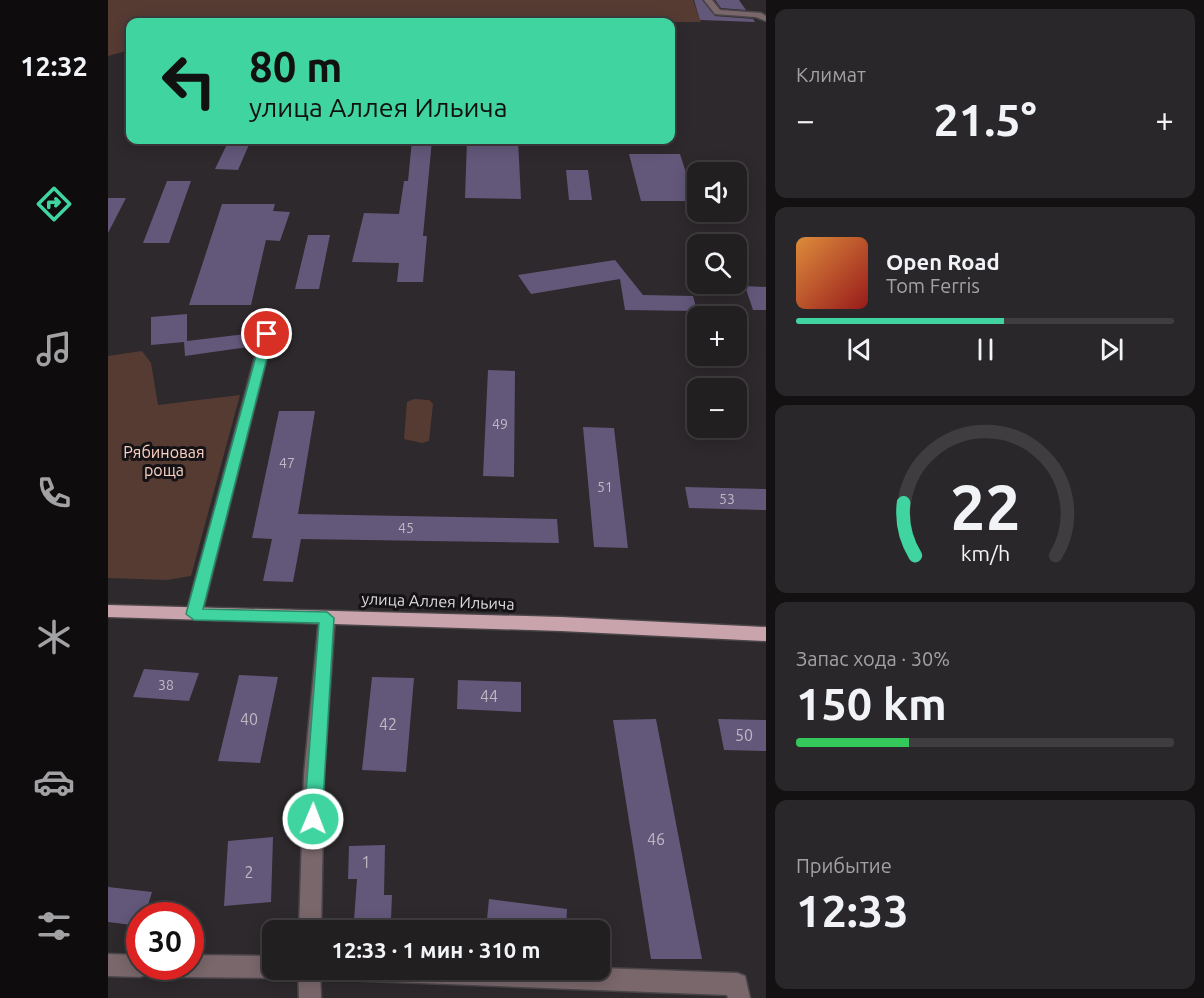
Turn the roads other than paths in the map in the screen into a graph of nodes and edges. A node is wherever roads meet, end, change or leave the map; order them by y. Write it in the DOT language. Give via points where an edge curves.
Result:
graph roads {
  1 [pos="708,0"];
  2 [pos="766,19"];
  3 [pos="267,334"];
  4 [pos="108,611"];
  5 [pos="194,614"];
  6 [pos="327,618"];
  7 [pos="766,634"];
  8 [pos="310,920"];
  9 [pos="108,965"];
  10 [pos="126,966"];
  11 [pos="204,966"];
  12 [pos="262,967"];
  13 [pos="309,980"];
  14 [pos="541,980"];
  15 [pos="738,991"];
  16 [pos="310,998"];
  1 -- 2 [label="street" via="718,12"];
  3 -- 5 [label="street"];
  4 -- 5 [label="main road, улица Аллея Ильича"];
  5 -- 6 [label="main road, улица Аллея Ильича"];
  6 -- 7 [label="main road, улица Аллея Ильича"];
  6 -- 8 [label="street" via="314,774"];
  9 -- 10 [label="street"];
  11 -- 12 [label="street"];
  13 -- 16 [label="street"];
  14 -- 15 [label="street"];
}
